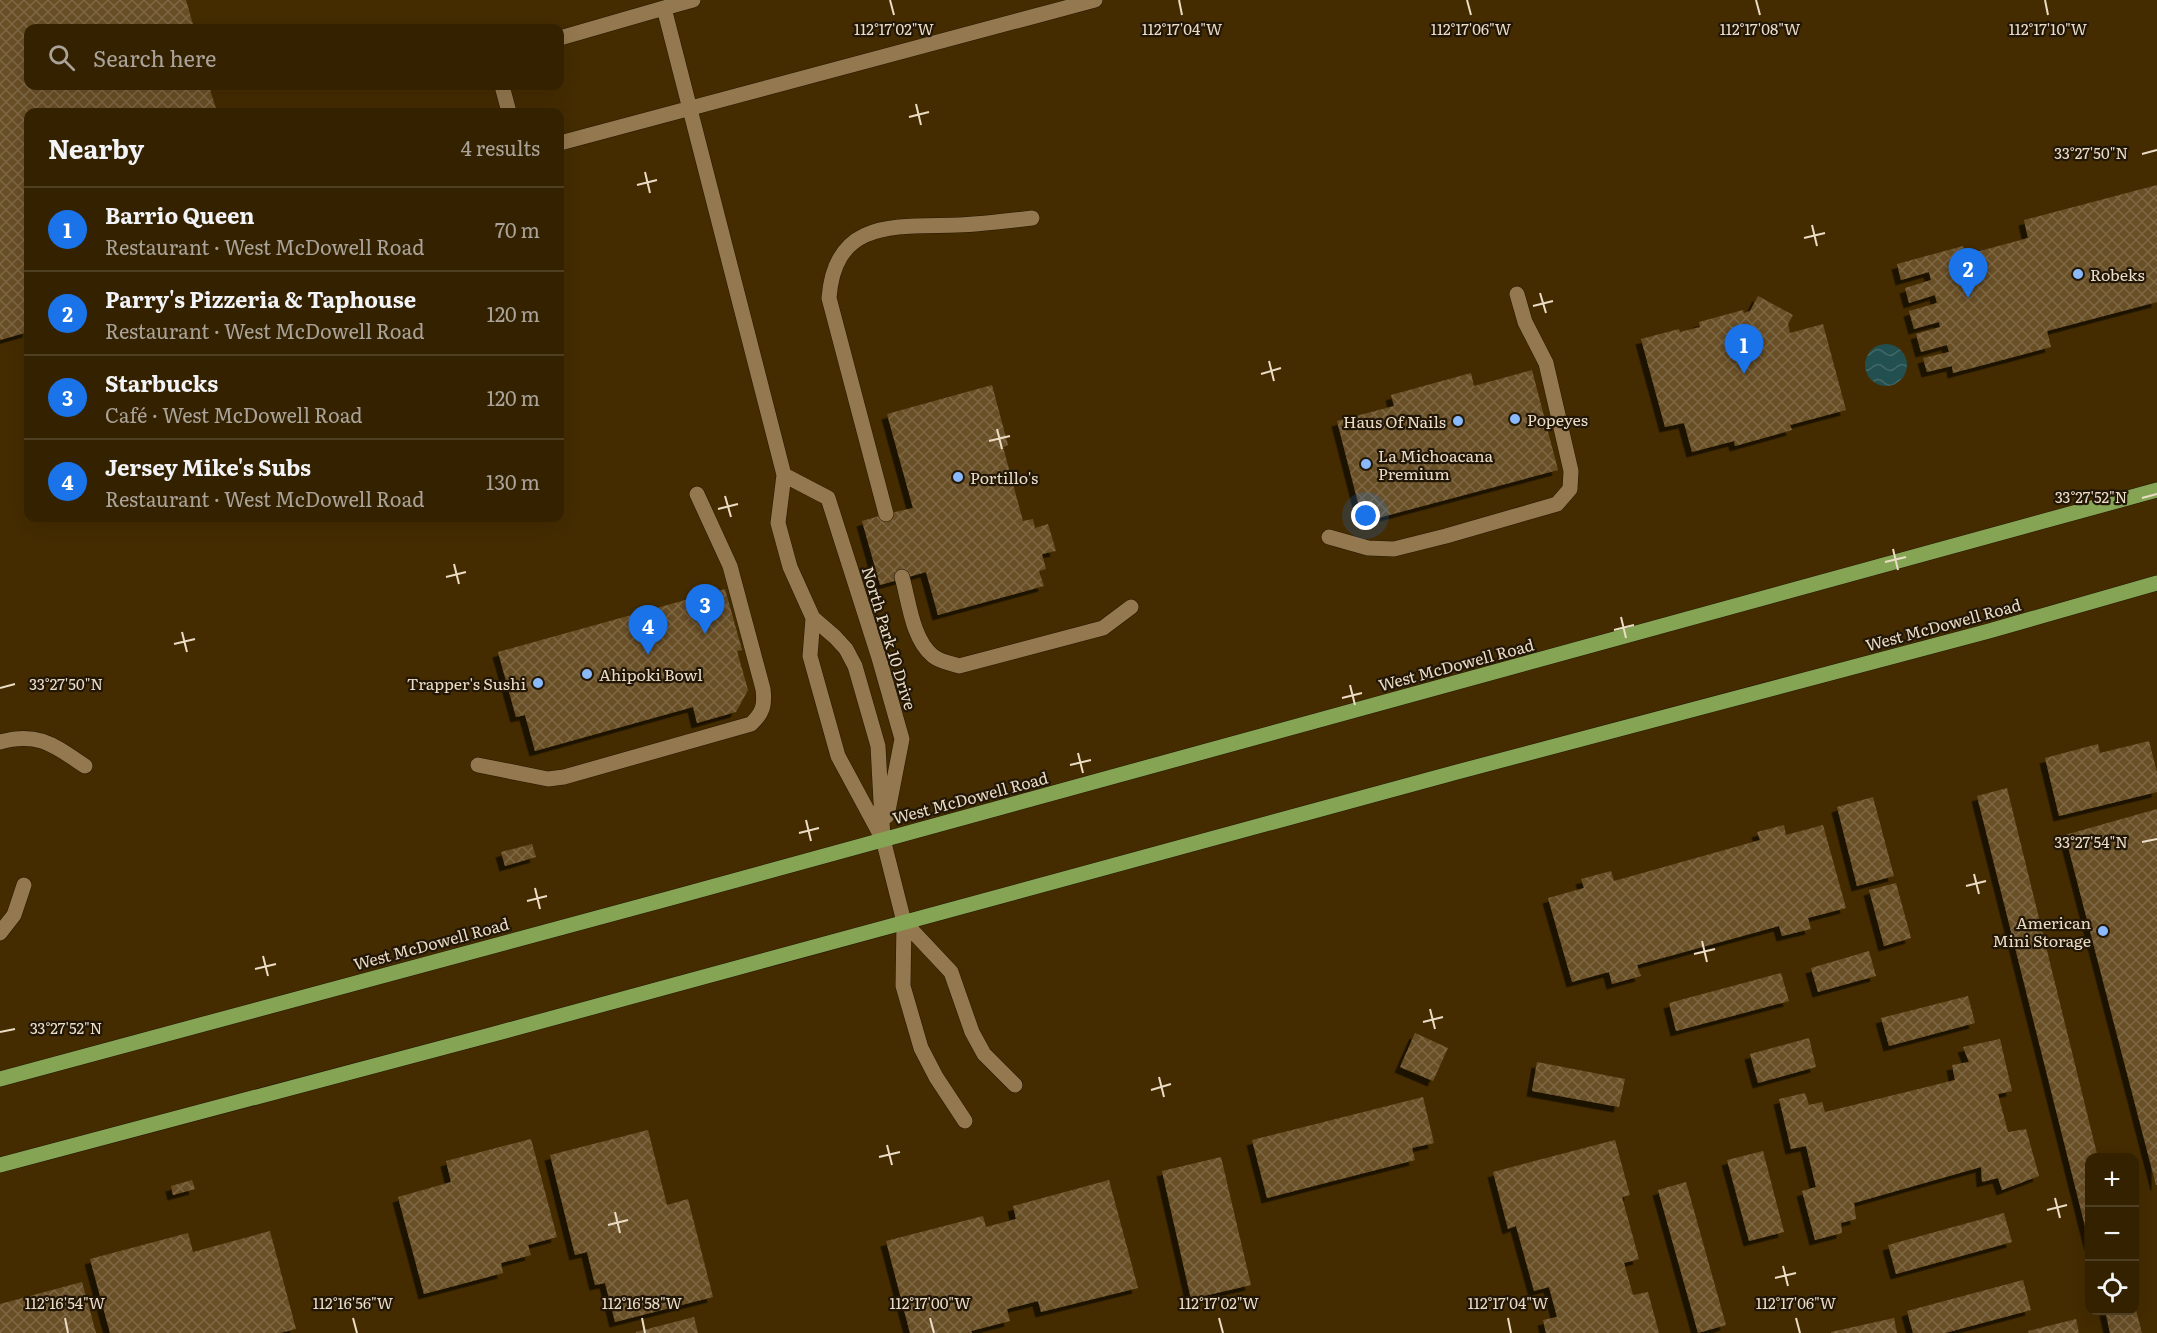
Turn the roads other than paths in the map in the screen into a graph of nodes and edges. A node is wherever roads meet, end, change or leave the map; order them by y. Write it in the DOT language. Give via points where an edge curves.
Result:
graph roads {
  1 [pos="693,0"];
  2 [pos="1095,0"];
  3 [pos="664,8"];
  4 [pos="564,37"];
  5 [pos="503,90"];
  6 [pos="508,108"];
  7 [pos="690,110"];
  8 [pos="564,142"];
  9 [pos="1032,218"];
  10 [pos="1517,294"];
  11 [pos="784,475"];
  12 [pos="2157,490"];
  13 [pos="697,494"];
  14 [pos="886,514"];
  15 [pos="1329,537"];
  16 [pos="902,577"];
  17 [pos="2157,583"];
  18 [pos="1131,608"];
  19 [pos="813,618"];
  20 [pos="0,741"];
  21 [pos="478,765"];
  22 [pos="85,766"];
  23 [pos="883,839"];
  24 [pos="24,885"];
  25 [pos="904,922"];
  26 [pos="0,933"];
  27 [pos="0,1079"];
  28 [pos="1015,1085"];
  29 [pos="965,1121"];
  30 [pos="0,1165"];
  1 -- 3 [label="lane"];
  2 -- 7 [label="lane"];
  3 -- 4 [label="lane"];
  3 -- 7 [label="lane, North Park 10 Drive"];
  5 -- 6 [label="lane"];
  7 -- 8 [label="lane"];
  7 -- 11 [label="lane, North Park 10 Drive"];
  9 -- 14 [label="lane" via="886,227 861,237 842,252 830,281 829,298"];
  10 -- 15 [label="lane" via="1525,322 1546,363 1571,471 1570,489 1557,504 1394,549 1368,548"];
  11 -- 19 [label="lane, North Park 10 Drive" via="778,523 790,567"];
  11 -- 23 [label="lane, North Park 10 Drive" via="828,498 902,739"];
  12 -- 23 [label="main road, West McDowell Road"];
  13 -- 21 [label="lane" via="730,566 763,689 762,714 752,724 564,777 548,779"];
  16 -- 18 [label="lane" via="922,642 932,655 959,666 1103,628"];
  17 -- 25 [label="main road, West McDowell Road"];
  19 -- 23 [label="lane, North Park 10 Drive" via="810,656 838,756"];
  19 -- 23 [label="lane, North Park 10 Drive" via="846,649 855,666 878,746"];
  20 -- 22 [label="lane" via="29,737 55,746"];
  23 -- 25 [label="lane, North Park 10 Drive"];
  23 -- 27 [label="main road, West McDowell Road"];
  24 -- 26 [label="lane" via="14,915"];
  25 -- 28 [label="lane" via="951,972 976,1040 984,1054"];
  25 -- 29 [label="lane" via="903,986 921,1048"];
  25 -- 30 [label="main road, West McDowell Road"];
}
